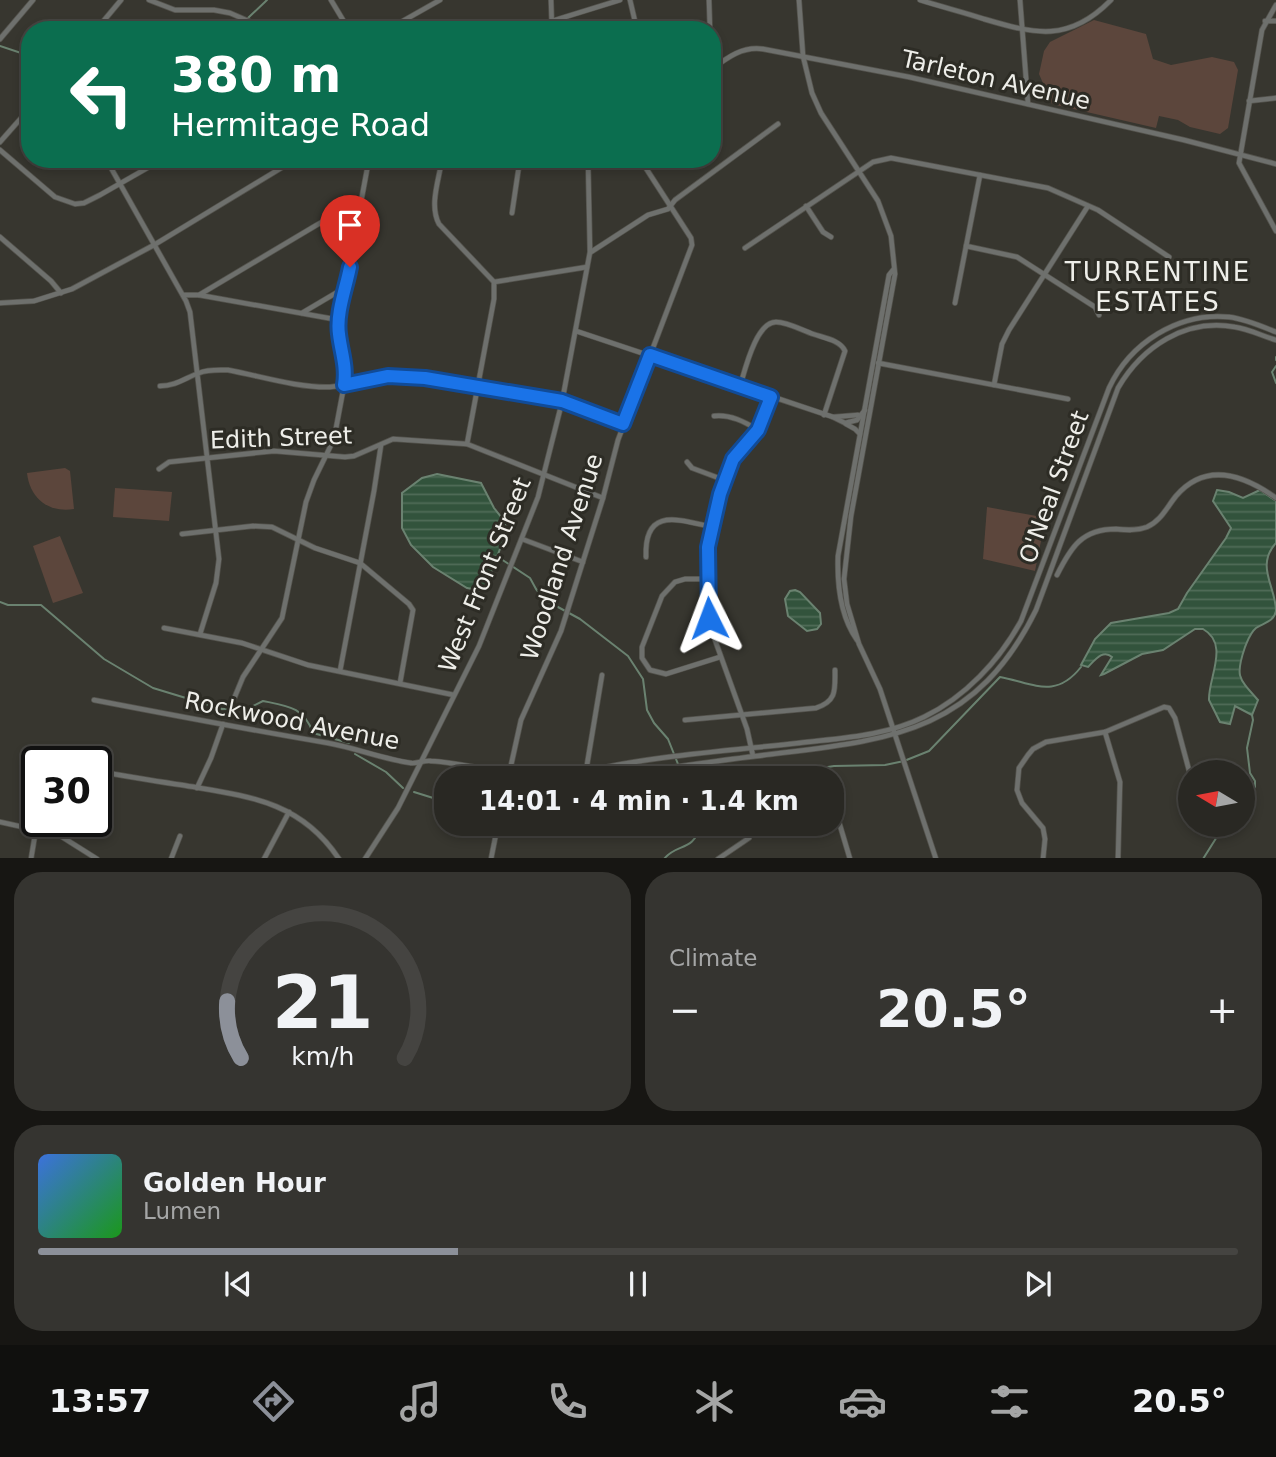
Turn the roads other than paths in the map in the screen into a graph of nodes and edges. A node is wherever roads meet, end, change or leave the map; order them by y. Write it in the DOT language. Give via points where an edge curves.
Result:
graph roads {
  1 [pos="33,0"];
  2 [pos="121,0"];
  3 [pos="149,0"];
  4 [pos="331,0"];
  5 [pos="440,0"];
  6 [pos="551,0"];
  7 [pos="620,0"];
  8 [pos="631,0"];
  9 [pos="709,0"];
  10 [pos="799,0"];
  11 [pos="920,0"];
  12 [pos="1020,0"];
  13 [pos="1111,0"];
  14 [pos="1276,5"];
  15 [pos="551,20"];
  16 [pos="104,21"];
  17 [pos="248,21"];
  18 [pos="344,21"];
  19 [pos="403,21"];
  20 [pos="635,21"];
  21 [pos="710,21"];
  22 [pos="1265,21"];
  23 [pos="1276,21"];
  24 [pos="1022,30"];
  25 [pos="0,39"];
  26 [pos="803,56"];
  27 [pos="721,63"];
  28 [pos="1276,98"];
  29 [pos="1249,101"];
  30 [pos="1028,104"];
  31 [pos="21,118"];
  32 [pos="778,124"];
  33 [pos="0,142"];
  34 [pos="0,150"];
  35 [pos="1240,156"];
  36 [pos="1276,164"];
  37 [pos="721,167"];
  38 [pos="21,168"];
  39 [pos="21,168"];
  40 [pos="111,168"];
  41 [pos="148,168"];
  42 [pos="281,168"];
  43 [pos="367,168"];
  44 [pos="440,168"];
  45 [pos="519,168"];
  46 [pos="588,168"];
  47 [pos="646,168"];
  48 [pos="720,168"];
  49 [pos="860,170"];
  50 [pos="980,174"];
  51 [pos="120,184"];
  52 [pos="361,202"];
  53 [pos="671,205"];
  54 [pos="806,206"];
  55 [pos="1088,206"];
  56 [pos="512,213"];
  57 [pos="1276,231"];
  58 [pos="0,237"];
  59 [pos="831,237"];
  60 [pos="154,245"];
  61 [pos="966,246"];
  62 [pos="745,248"];
  63 [pos="590,252"];
  64 [pos="1169,257"];
  65 [pos="587,267"];
  66 [pos="1045,274"];
  67 [pos="494,282"];
  68 [pos="346,287"];
  69 [pos="61,293"];
  70 [pos="183,295"];
  71 [pos="199,295"];
  72 [pos="0,303"];
  73 [pos="955,303"];
  74 [pos="301,313"];
  75 [pos="1099,315"];
  76 [pos="339,320"];
  77 [pos="576,331"];
  78 [pos="1276,332"];
  79 [pos="1276,340"];
  80 [pos="650,355"];
  81 [pos="876,363"];
  82 [pos="198,373"];
  83 [pos="344,385"];
  84 [pos="994,385"];
  85 [pos="160,386"];
  86 [pos="740,386"];
  87 [pos="477,387"];
  88 [pos="771,397"];
  89 [pos="1068,399"];
  90 [pos="562,401"];
  91 [pos="868,410"];
  92 [pos="824,415"];
  93 [pos="859,415"];
  94 [pos="714,416"];
  95 [pos="833,417"];
  96 [pos="623,424"];
  97 [pos="845,424"];
  98 [pos="758,430"];
  99 [pos="860,434"];
  100 [pos="467,444"];
  101 [pos="381,445"];
  102 [pos="326,457"];
  103 [pos="208,458"];
  104 [pos="687,462"];
  105 [pos="159,469"];
  106 [pos="544,476"];
  107 [pos="724,480"];
  108 [pos="603,498"];
  109 [pos="1276,498"];
  110 [pos="712,527"];
  111 [pos="217,530"];
  112 [pos="182,534"];
  113 [pos="522,539"];
  114 [pos="299,540"];
  115 [pos="646,557"];
  116 [pos="583,562"];
  117 [pos="360,563"];
  118 [pos="841,572"];
  119 [pos="1057,575"];
  120 [pos="707,579"];
  121 [pos="164,628"];
  122 [pos="200,634"];
  123 [pos="261,650"];
  124 [pos="720,657"];
  125 [pos="835,670"];
  126 [pos="340,671"];
  127 [pos="602,675"];
  128 [pos="400,683"];
  129 [pos="454,695"];
  130 [pos="94,700"];
  131 [pos="231,706"];
  132 [pos="742,714"];
  133 [pos="685,720"];
  134 [pos="223,724"];
  135 [pos="893,729"];
  136 [pos="1105,732"];
  137 [pos="896,735"];
  138 [pos="751,748"];
  139 [pos="753,756"];
  140 [pos="1186,760"];
  141 [pos="421,761"];
  142 [pos="456,766"];
  143 [pos="512,766"];
  144 [pos="587,766"];
  145 [pos="637,766"];
  146 [pos="660,766"];
  147 [pos="112,774"];
  148 [pos="197,788"];
  149 [pos="289,812"];
  150 [pos="0,822"];
  151 [pos="21,826"];
  152 [pos="180,836"];
  153 [pos="496,836"];
  154 [pos="843,836"];
  155 [pos="35,837"];
  156 [pos="62,837"];
  157 [pos="749,838"];
  158 [pos="31,858"];
  159 [pos="96,858"];
  160 [pos="171,858"];
  161 [pos="265,858"];
  162 [pos="338,858"];
  163 [pos="366,858"];
  164 [pos="491,858"];
  165 [pos="720,858"];
  166 [pos="850,858"];
  167 [pos="936,858"];
  168 [pos="1043,858"];
  169 [pos="1118,858"];
  1 -- 25 [label="street"];
  2 -- 16 [label="street"];
  3 -- 17 [label="street" via="175,10 224,11"];
  4 -- 18 [label="street"];
  5 -- 19 [label="street"];
  6 -- 15 [label="street"];
  7 -- 15 [label="street"];
  8 -- 20 [label="street"];
  9 -- 21 [label="street"];
  10 -- 26 [label="street"];
  11 -- 24 [label="street"];
  12 -- 24 [label="street"];
  13 -- 24 [label="street" via="1072,26 1046,32"];
  14 -- 22 [label="street"];
  22 -- 23 [label="street"];
  22 -- 29 [label="street"];
  24 -- 30 [label="street"];
  26 -- 27 [label="street, Tarleton Avenue" via="750,48"];
  26 -- 30 [label="street, Tarleton Avenue"];
  26 -- 49 [label="street" via="821,113"];
  28 -- 29 [label="street"];
  29 -- 35 [label="street"];
  30 -- 35 [label="street, Tarleton Avenue"];
  31 -- 33 [label="street"];
  32 -- 37 [label="street"];
  34 -- 39 [label="street"];
  35 -- 36 [label="street, Tarleton Avenue"];
  35 -- 57 [label="street" via="1240,167"];
  38 -- 51 [label="street" via="68,203 83,203"];
  40 -- 51 [label="street"];
  41 -- 51 [label="street"];
  42 -- 60 [label="street"];
  43 -- 52 [label="street"];
  44 -- 67 [label="street" via="435,218"];
  45 -- 56 [label="street"];
  46 -- 63 [label="street, West Front Street"];
  47 -- 53 [label="street, Woodland Avenue"];
  48 -- 53 [label="street"];
  49 -- 50 [label="street" via="891,158"];
  49 -- 54 [label="street"];
  49 -- 81 [label="street" via="888,225 893,269"];
  50 -- 55 [label="street" via="1048,188"];
  50 -- 61 [label="street"];
  51 -- 60 [label="street"];
  52 -- 68 [label="street"];
  52 -- 71 [label="street"];
  53 -- 63 [label="street"];
  53 -- 80 [label="street, Woodland Avenue" via="692,245"];
  54 -- 59 [label="street"];
  54 -- 62 [label="street"];
  55 -- 64 [label="street"];
  55 -- 66 [label="street"];
  58 -- 69 [label="street"];
  60 -- 69 [label="street"];
  60 -- 70 [label="street"];
  61 -- 66 [label="street" via="1006,253"];
  61 -- 73 [label="street"];
  63 -- 65 [label="street, West Front Street"];
  65 -- 67 [label="street"];
  65 -- 77 [label="street, West Front Street"];
  66 -- 75 [label="street" via="1095,307"];
  66 -- 84 [label="street" via="1005,337"];
  67 -- 87 [label="street"];
  68 -- 74 [label="street"];
  68 -- 76 [label="street"];
  69 -- 72 [label="street"];
  70 -- 71 [label="street"];
  70 -- 82 [label="street" via="190,312"];
  71 -- 74 [label="street"];
  74 -- 76 [label="street"];
  76 -- 83 [label="street"];
  77 -- 80 [label="street"];
  77 -- 90 [label="street, West Front Street"];
  78 -- 135 [label="street, O'Neal Street" via="1230,317 1203,318 1173,326 1131,356 1110,388 1015,633 981,675 951,700 925,717"];
  79 -- 137 [label="street, O'Neal Street" via="1233,327 1212,326 1167,338 1142,355 1118,388 1021,638 994,674 969,697 941,716"];
  80 -- 86 [label="street"];
  80 -- 96 [label="street, Woodland Avenue"];
  81 -- 84 [label="street"];
  81 -- 91 [label="street"];
  82 -- 83 [label="street" via="228,370 319,386"];
  82 -- 85 [label="street" via="171,386"];
  82 -- 103 [label="street"];
  83 -- 87 [label="street" via="399,375"];
  83 -- 102 [label="street"];
  84 -- 89 [label="street"];
  86 -- 88 [label="street"];
  86 -- 92 [label="street" via="760,332 774,322 840,343 845,354"];
  87 -- 90 [label="street"];
  87 -- 100 [label="street"];
  88 -- 92 [label="street"];
  88 -- 98 [label="street"];
  90 -- 96 [label="street"];
  90 -- 106 [label="street, West Front Street"];
  91 -- 93 [label="street"];
  91 -- 99 [label="street"];
  91 -- 118 [label="street"];
  92 -- 95 [label="street"];
  93 -- 95 [label="street"];
  93 -- 97 [label="street"];
  94 -- 98 [label="street" via="734,418"];
  95 -- 97 [label="street"];
  96 -- 108 [label="street, Woodland Avenue"];
  97 -- 99 [label="street"];
  98 -- 107 [label="street" via="733,459"];
  99 -- 118 [label="street" via="839,548"];
  100 -- 101 [label="street, Edith Street" via="393,439"];
  100 -- 106 [label="street, Edith Street"];
  101 -- 102 [label="street, Edith Street" via="354,456"];
  101 -- 117 [label="street"];
  102 -- 103 [label="street, Edith Street" via="280,451"];
  102 -- 114 [label="street" via="309,491"];
  103 -- 105 [label="street, Edith Street" via="169,462"];
  103 -- 111 [label="street"];
  104 -- 107 [label="street"];
  106 -- 108 [label="street, Edith Street"];
  106 -- 113 [label="street, West Front Street"];
  107 -- 110 [label="street"];
  108 -- 116 [label="street, Woodland Avenue"];
  109 -- 119 [label="street" via="1237,477 1224,474 1201,479 1181,491 1160,519 1147,527 1088,534 1072,548"];
  110 -- 115 [label="street" via="665,519 648,538"];
  110 -- 120 [label="street"];
  111 -- 112 [label="street"];
  111 -- 114 [label="street" via="262,525"];
  111 -- 122 [label="street" via="218,574"];
  113 -- 116 [label="street"];
  113 -- 129 [label="street, West Front Street" via="494,612"];
  114 -- 117 [label="street"];
  114 -- 123 [label="street" via="285,611"];
  116 -- 143 [label="street, Woodland Avenue" via="555,646 524,712"];
  117 -- 126 [label="street"];
  117 -- 128 [label="street" via="413,610"];
  118 -- 135 [label="street" via="859,644"];
  120 -- 124 [label="street" via="709,618"];
  120 -- 124 [label="street" via="681,580 665,591 642,647 642,658 650,670 666,674"];
  121 -- 122 [label="street"];
  122 -- 123 [label="street"];
  123 -- 126 [label="street"];
  123 -- 131 [label="street"];
  124 -- 132 [label="street"];
  125 -- 132 [label="street" via="834,694 826,704"];
  126 -- 128 [label="street"];
  127 -- 144 [label="street"];
  128 -- 129 [label="street"];
  129 -- 141 [label="street, West Front Street"];
  130 -- 134 [label="street, Rockwood Avenue"];
  132 -- 133 [label="street"];
  132 -- 138 [label="street"];
  134 -- 141 [label="street, Rockwood Avenue" via="413,764"];
  134 -- 148 [label="street"];
  135 -- 137 [label="street"];
  135 -- 138 [label="street, Rockwood Avenue"];
  136 -- 140 [label="street" via="1161,706 1169,708"];
  136 -- 168 [label="street" via="1046,743 1033,749 1023,762 1017,790 1043,828"];
  136 -- 169 [label="street" via="1120,782"];
  137 -- 139 [label="street, Rockwood Avenue"];
  137 -- 167 [label="street"];
  138 -- 139 [label="street"];
  138 -- 145 [label="street, Rockwood Avenue"];
  139 -- 146 [label="street, Rockwood Avenue"];
  141 -- 142 [label="street, Rockwood Avenue"];
  141 -- 163 [label="street, West Front Street"];
  147 -- 148 [label="street"];
  148 -- 149 [label="street" via="263,800"];
  149 -- 161 [label="street"];
  149 -- 162 [label="street" via="321,834"];
  150 -- 151 [label="street"];
  152 -- 160 [label="street"];
  153 -- 164 [label="street"];
  154 -- 166 [label="street"];
  155 -- 158 [label="street"];
  156 -- 159 [label="street"];
  157 -- 165 [label="street"];
}
